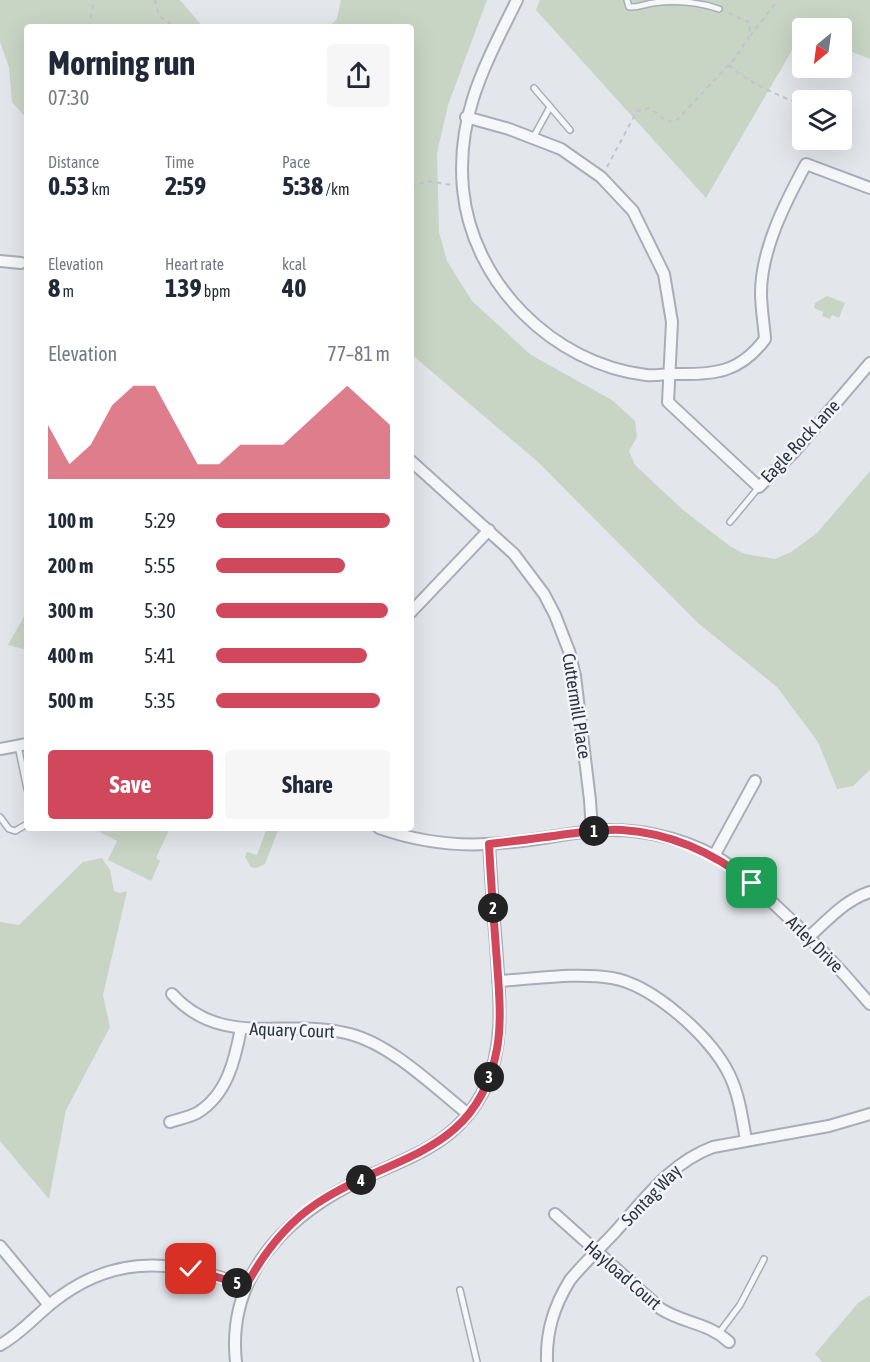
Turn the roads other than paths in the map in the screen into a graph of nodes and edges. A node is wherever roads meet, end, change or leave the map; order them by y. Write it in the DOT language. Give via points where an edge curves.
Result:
graph roads {
  1 [pos="517,0"];
  2 [pos="627,0"];
  3 [pos="719,9"];
  4 [pos="534,88"];
  5 [pos="550,107"];
  6 [pos="466,117"];
  7 [pos="570,130"];
  8 [pos="532,138"];
  9 [pos="870,188"];
  10 [pos="0,261"];
  11 [pos="21,263"];
  12 [pos="870,363"];
  13 [pos="670,374"];
  14 [pos="414,463"];
  15 [pos="759,487"];
  16 [pos="730,522"];
  17 [pos="489,530"];
  18 [pos="414,609"];
  19 [pos="22,745"];
  20 [pos="0,749"];
  21 [pos="24,763"];
  22 [pos="755,781"];
  23 [pos="0,817"];
  24 [pos="24,826"];
  25 [pos="390,831"];
  26 [pos="592,831"];
  27 [pos="489,844"];
  28 [pos="714,856"];
  29 [pos="870,892"];
  30 [pos="810,936"];
  31 [pos="498,981"];
  32 [pos="172,994"];
  33 [pos="870,1004"];
  34 [pos="241,1028"];
  35 [pos="468,1114"];
  36 [pos="870,1114"];
  37 [pos="170,1122"];
  38 [pos="746,1140"];
  39 [pos="555,1214"];
  40 [pos="0,1246"];
  41 [pos="596,1251"];
  42 [pos="764,1259"];
  43 [pos="246,1286"];
  44 [pos="460,1290"];
  45 [pos="49,1305"];
  46 [pos="719,1333"];
  47 [pos="729,1342"];
  48 [pos="0,1345"];
  49 [pos="236,1362"];
  50 [pos="477,1362"];
  51 [pos="547,1362"];
  1 -- 6 [label="street" via="481,73"];
  2 -- 3 [label="lane" via="629,7 636,8 674,1"];
  4 -- 5 [label="lane"];
  5 -- 7 [label="lane"];
  5 -- 8 [label="lane"];
  6 -- 8 [label="street"];
  6 -- 13 [label="street" via="462,187 469,222 482,255 506,294 534,324 570,349 609,366 648,375"];
  8 -- 13 [label="street" via="561,149 601,177 633,211 663,274 672,322"];
  9 -- 13 [label="street" via="806,164 783,208 766,260 761,292 765,339 754,355 738,366 696,375"];
  10 -- 11 [label="street"];
  12 -- 15 [label="street, Eagle Rock Lane"];
  13 -- 15 [label="street, Eagle Rock Lane" via="668,402"];
  14 -- 17 [label="street, Cuttermill Place"];
  15 -- 16 [label="lane"];
  17 -- 18 [label="street"];
  17 -- 26 [label="street, Cuttermill Place" via="530,574 563,632 575,676"];
  19 -- 20 [label="street"];
  19 -- 21 [label="lane"];
  22 -- 28 [label="street"];
  23 -- 24 [label="lane" via="9,830"];
  25 -- 27 [label="street, Arley Drive" via="445,842"];
  26 -- 27 [label="street, Arley Drive"];
  26 -- 28 [label="street, Arley Drive" via="658,835"];
  27 -- 31 [label="street"];
  28 -- 30 [label="street, Arley Drive" via="752,883"];
  29 -- 30 [label="street" via="843,905"];
  30 -- 33 [label="street, Arley Drive"];
  31 -- 35 [label="street" via="495,1058 484,1089"];
  31 -- 38 [label="street" via="600,976 625,981 651,993 703,1038 722,1061 736,1092"];
  32 -- 34 [label="street, Aquary Court" via="196,1014"];
  34 -- 35 [label="street, Aquary Court" via="324,1028 352,1034 388,1052"];
  34 -- 37 [label="street" via="233,1065 220,1091 194,1114"];
  35 -- 43 [label="street" via="431,1147 316,1204 270,1247"];
  36 -- 38 [label="street, Sontag Way" via="829,1126"];
  38 -- 41 [label="street, Sontag Way" via="707,1149 678,1165"];
  39 -- 41 [label="street, Hayload Court"];
  40 -- 45 [label="street"];
  41 -- 46 [label="street, Hayload Court" via="661,1309"];
  41 -- 51 [label="street, Sontag Way" via="570,1280 553,1311"];
  42 -- 46 [label="lane" via="740,1305"];
  43 -- 45 [label="street" via="191,1269 145,1266 96,1277"];
  43 -- 49 [label="street" via="236,1327"];
  44 -- 50 [label="lane"];
  45 -- 48 [label="street" via="17,1335"];
  46 -- 47 [label="street, Hayload Court"];
}
